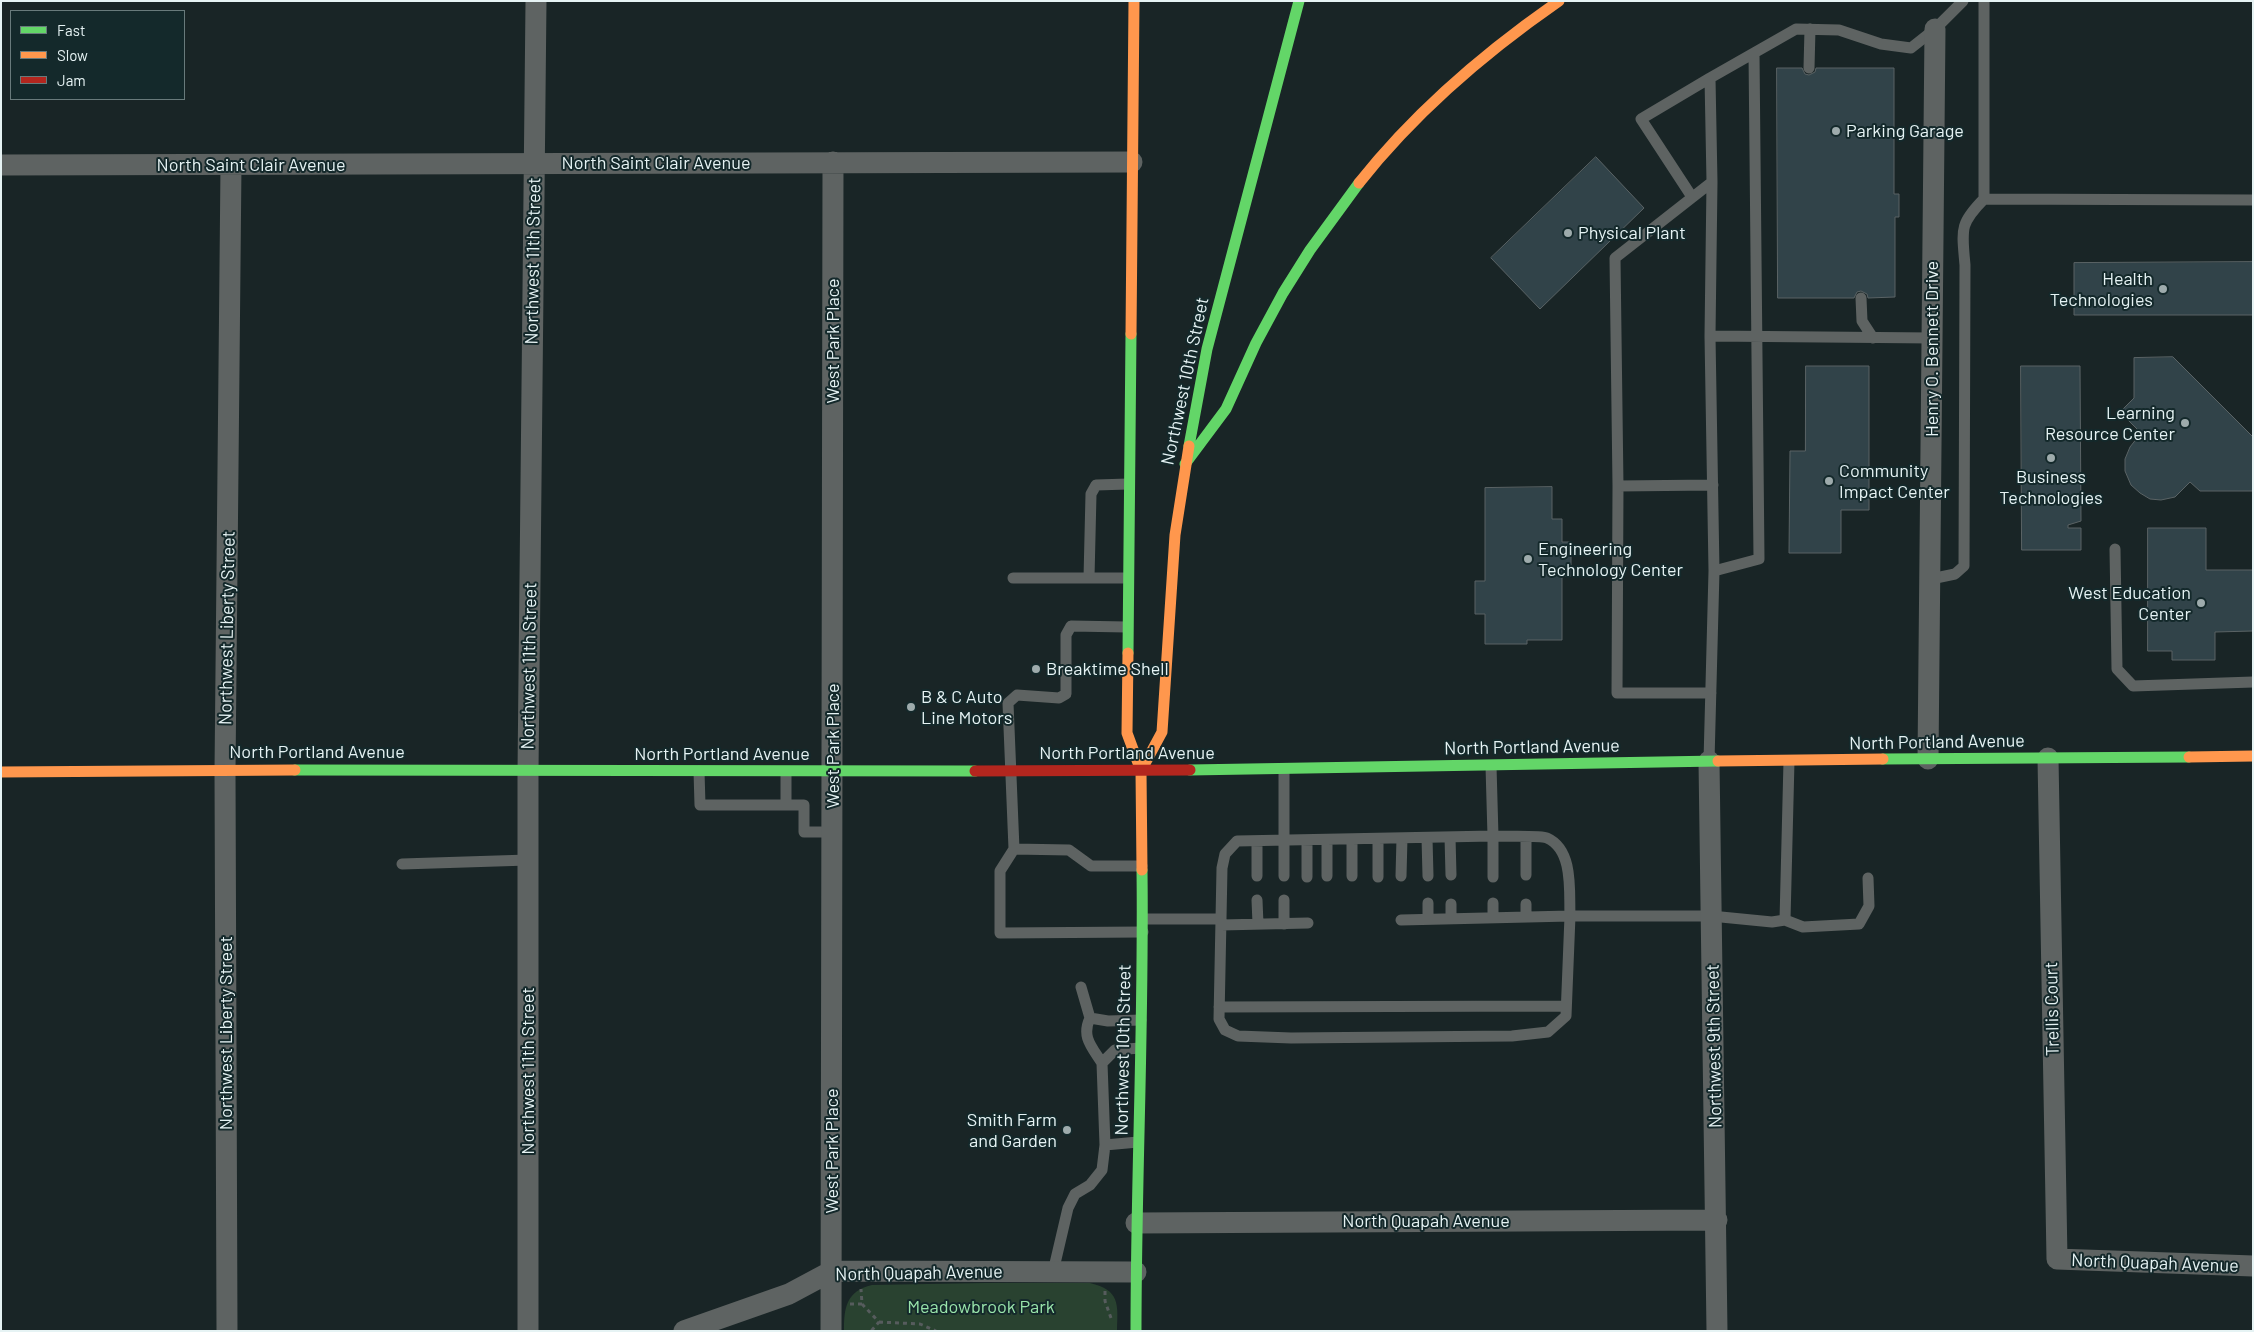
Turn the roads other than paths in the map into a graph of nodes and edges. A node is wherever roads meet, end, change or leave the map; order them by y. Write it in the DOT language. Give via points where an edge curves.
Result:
graph roads {
  1 [pos="536,1"];
  2 [pos="1134,1"];
  3 [pos="1299,1"];
  4 [pos="1559,1"];
  5 [pos="1963,1"];
  6 [pos="1984,1"];
  7 [pos="1810,29"];
  8 [pos="1935,29"];
  9 [pos="1754,53"];
  10 [pos="1809,68"];
  11 [pos="1710,78"];
  12 [pos="833,162"];
  13 [pos="1132,162"];
  14 [pos="1,164"];
  15 [pos="534,164"];
  16 [pos="231,165"];
  17 [pos="1712,182"];
  18 [pos="1692,197"];
  19 [pos="1984,199"];
  20 [pos="2253,200"];
  21 [pos="1861,298"];
  22 [pos="1710,336"];
  23 [pos="1758,337"];
  24 [pos="1873,338"];
  25 [pos="1932,338"];
  26 [pos="1186,464"];
  27 [pos="1128,484"];
  28 [pos="1713,485"];
  29 [pos="1618,486"];
  30 [pos="2115,549"];
  31 [pos="1714,571"];
  32 [pos="1014,578"];
  33 [pos="1089,578"];
  34 [pos="1128,578"];
  35 [pos="1930,579"];
  36 [pos="1127,627"];
  37 [pos="2253,682"];
  38 [pos="1711,693"];
  39 [pos="2253,756"];
  40 [pos="2048,758"];
  41 [pos="1928,759"];
  42 [pos="1709,761"];
  43 [pos="1789,761"];
  44 [pos="1491,766"];
  45 [pos="1284,769"];
  46 [pos="225,770"];
  47 [pos="528,771"];
  48 [pos="699,771"];
  49 [pos="1010,771"];
  50 [pos="1141,771"];
  51 [pos="1,772"];
  52 [pos="786,772"];
  53 [pos="833,772"];
  54 [pos="786,805"];
  55 [pos="833,832"];
  56 [pos="1493,836"];
  57 [pos="1450,837"];
  58 [pos="1526,837"];
  59 [pos="1402,838"];
  60 [pos="1428,838"];
  61 [pos="1352,839"];
  62 [pos="1378,839"];
  63 [pos="1284,840"];
  64 [pos="1307,840"];
  65 [pos="1327,840"];
  66 [pos="1257,841"];
  67 [pos="1014,849"];
  68 [pos="528,860"];
  69 [pos="402,864"];
  70 [pos="1142,866"];
  71 [pos="1451,875"];
  72 [pos="1526,875"];
  73 [pos="1257,876"];
  74 [pos="1284,876"];
  75 [pos="1327,876"];
  76 [pos="1352,876"];
  77 [pos="1401,876"];
  78 [pos="1428,876"];
  79 [pos="1307,877"];
  80 [pos="1378,877"];
  81 [pos="1493,877"];
  82 [pos="1868,878"];
  83 [pos="1258,900"];
  84 [pos="1284,900"];
  85 [pos="1428,903"];
  86 [pos="1451,904"];
  87 [pos="1493,904"];
  88 [pos="1526,904"];
  89 [pos="1570,916"];
  90 [pos="1711,916"];
  91 [pos="1526,917"];
  92 [pos="1493,918"];
  93 [pos="1143,919"];
  94 [pos="1428,919"];
  95 [pos="1451,919"];
  96 [pos="1401,920"];
  97 [pos="1785,920"];
  98 [pos="1221,922"];
  99 [pos="1308,923"];
  100 [pos="1258,924"];
  101 [pos="1284,924"];
  102 [pos="1143,932"];
  103 [pos="1081,987"];
  104 [pos="1566,1006"];
  105 [pos="1219,1007"];
  106 [pos="1090,1018"];
  107 [pos="1141,1020"];
  108 [pos="1140,1048"];
  109 [pos="1102,1063"];
  110 [pos="1138,1142"];
  111 [pos="1104,1145"];
  112 [pos="1717,1220"];
  113 [pos="1136,1223"];
  114 [pos="2057,1259"];
  115 [pos="2253,1266"];
  116 [pos="832,1271"];
  117 [pos="1053,1272"];
  118 [pos="1136,1272"];
  119 [pos="227,1331"];
  120 [pos="528,1331"];
  121 [pos="684,1331"];
  122 [pos="832,1331"];
  123 [pos="1136,1331"];
  124 [pos="1717,1331"];
  1 -- 15 [label="street, Northwest 11th Street"];
  2 -- 13 [label="main road, Northwest 10th Street"];
  3 -- 26 [label="main road, Northwest 10th Street" via="1207,349"];
  4 -- 26 [label="main road" via="1461,74 1409,124 1360,181 1314,243 1252,351 1223,414"];
  5 -- 8 [label="lane"];
  6 -- 19 [label="lane"];
  7 -- 8 [label="lane" via="1840,30 1881,44 1911,48"];
  7 -- 9 [label="lane" via="1796,29"];
  7 -- 10 [label="lane"];
  8 -- 25 [label="street, Henry O. Bennett Drive"];
  9 -- 11 [label="lane"];
  9 -- 23 [label="lane"];
  11 -- 17 [label="lane"];
  11 -- 18 [label="lane" via="1641,119"];
  12 -- 13 [label="street, North Saint Clair Avenue"];
  12 -- 15 [label="street, North Saint Clair Avenue"];
  12 -- 53 [label="street, West Park Place"];
  13 -- 27 [label="main road, Northwest 10th Street"];
  14 -- 16 [label="street, North Saint Clair Avenue"];
  15 -- 16 [label="street, North Saint Clair Avenue"];
  15 -- 47 [label="street, Northwest 11th Street"];
  16 -- 46 [label="street, Northwest Liberty Street"];
  17 -- 18 [label="lane"];
  17 -- 22 [label="lane"];
  18 -- 29 [label="lane" via="1615,258"];
  19 -- 20 [label="lane"];
  19 -- 35 [label="lane" via="1967,218 1963,236 1964,566 1955,574"];
  21 -- 24 [label="lane" via="1862,322"];
  22 -- 23 [label="lane"];
  22 -- 28 [label="lane"];
  23 -- 24 [label="lane"];
  23 -- 31 [label="lane" via="1760,558"];
  24 -- 25 [label="lane"];
  25 -- 35 [label="street, Henry O. Bennett Drive"];
  26 -- 50 [label="main road, Northwest 10th Street" via="1172,572 1162,732"];
  27 -- 33 [label="lane" via="1096,485 1093,488"];
  27 -- 34 [label="main road, Northwest 10th Street"];
  28 -- 29 [label="lane"];
  28 -- 31 [label="lane"];
  29 -- 38 [label="lane" via="1617,693"];
  30 -- 37 [label="lane" via="2115,646 2117,669 2123,678 2133,686"];
  31 -- 38 [label="lane"];
  32 -- 33 [label="lane"];
  33 -- 34 [label="lane"];
  34 -- 36 [label="main road, Northwest 10th Street"];
  35 -- 41 [label="street, Henry O. Bennett Drive"];
  36 -- 49 [label="lane" via="1071,626 1066,635 1066,694 1059,698 1017,695 1008,702"];
  36 -- 50 [label="main road, Northwest 10th Street" via="1127,734"];
  38 -- 42 [label="lane"];
  39 -- 40 [label="main road, North Portland Avenue"];
  40 -- 41 [label="main road, North Portland Avenue"];
  40 -- 114 [label="street, Trellis Court"];
  41 -- 43 [label="main road, North Portland Avenue"];
  42 -- 43 [label="main road, North Portland Avenue"];
  42 -- 44 [label="main road, North Portland Avenue"];
  42 -- 90 [label="street, Northwest 9th Street"];
  43 -- 97 [label="lane"];
  44 -- 45 [label="main road, North Portland Avenue"];
  44 -- 56 [label="lane"];
  45 -- 50 [label="main road, North Portland Avenue"];
  45 -- 63 [label="lane"];
  46 -- 47 [label="main road, North Portland Avenue"];
  46 -- 51 [label="main road, North Portland Avenue"];
  46 -- 119 [label="street, Northwest Liberty Street"];
  47 -- 48 [label="main road, North Portland Avenue"];
  47 -- 68 [label="street, Northwest 11th Street"];
  48 -- 52 [label="main road, North Portland Avenue"];
  48 -- 54 [label="lane" via="700,805"];
  49 -- 50 [label="main road, North Portland Avenue"];
  49 -- 53 [label="main road, North Portland Avenue"];
  49 -- 67 [label="lane"];
  50 -- 70 [label="main road, Northwest 10th Street"];
  52 -- 53 [label="main road, North Portland Avenue"];
  52 -- 54 [label="lane"];
  53 -- 55 [label="street, West Park Place"];
  54 -- 55 [label="lane" via="804,805 804,832"];
  55 -- 116 [label="street, West Park Place"];
  56 -- 57 [label="lane"];
  56 -- 58 [label="lane"];
  56 -- 81 [label="lane"];
  57 -- 60 [label="lane"];
  57 -- 71 [label="lane"];
  58 -- 72 [label="lane"];
  58 -- 89 [label="lane" via="1546,837 1559,846 1567,863"];
  59 -- 60 [label="lane"];
  59 -- 62 [label="lane"];
  59 -- 77 [label="lane"];
  60 -- 78 [label="lane"];
  61 -- 62 [label="lane"];
  61 -- 65 [label="lane"];
  61 -- 76 [label="lane"];
  62 -- 80 [label="lane"];
  63 -- 64 [label="lane"];
  63 -- 66 [label="lane"];
  63 -- 74 [label="lane"];
  64 -- 65 [label="lane"];
  64 -- 79 [label="lane"];
  65 -- 75 [label="lane"];
  66 -- 73 [label="lane"];
  66 -- 98 [label="lane" via="1237,841 1225,854"];
  67 -- 70 [label="lane" via="1069,850 1092,866"];
  67 -- 102 [label="lane" via="1000,871 1000,933"];
  68 -- 69 [label="lane"];
  68 -- 120 [label="street, Northwest 11th Street"];
  70 -- 93 [label="main road, Northwest 10th Street"];
  82 -- 97 [label="lane" via="1869,906 1859,924 1803,927"];
  83 -- 100 [label="lane"];
  84 -- 101 [label="lane"];
  85 -- 94 [label="lane"];
  86 -- 95 [label="lane"];
  87 -- 92 [label="lane"];
  88 -- 91 [label="lane"];
  89 -- 90 [label="lane"];
  89 -- 91 [label="lane"];
  89 -- 104 [label="lane"];
  90 -- 97 [label="lane" via="1772,922"];
  90 -- 112 [label="street, Northwest 9th Street"];
  91 -- 92 [label="lane"];
  92 -- 95 [label="lane"];
  93 -- 98 [label="lane"];
  93 -- 102 [label="main road, Northwest 10th Street"];
  94 -- 95 [label="lane"];
  94 -- 96 [label="lane"];
  98 -- 100 [label="lane"];
  98 -- 105 [label="lane"];
  99 -- 101 [label="lane"];
  100 -- 101 [label="lane"];
  102 -- 107 [label="main road, Northwest 10th Street"];
  103 -- 106 [label="lane"];
  104 -- 105 [label="lane"];
  104 -- 105 [label="lane" via="1566,1016 1548,1032 1512,1036 1291,1038 1238,1036 1225,1030 1219,1019"];
  106 -- 107 [label="lane"];
  106 -- 109 [label="lane" via="1085,1027 1086,1037"];
  107 -- 108 [label="main road, Northwest 10th Street"];
  108 -- 109 [label="lane" via="1114,1050"];
  108 -- 110 [label="main road, Northwest 10th Street"];
  109 -- 111 [label="lane"];
  110 -- 111 [label="lane"];
  110 -- 113 [label="main road, Northwest 10th Street"];
  111 -- 117 [label="lane" via="1102,1170 1090,1186 1075,1194 1068,1208"];
  112 -- 113 [label="street, North Quapah Avenue"];
  112 -- 124 [label="street, Northwest 9th Street"];
  113 -- 118 [label="main road, Northwest 10th Street"];
  114 -- 115 [label="street, North Quapah Avenue"];
  116 -- 117 [label="street, North Quapah Avenue"];
  116 -- 121 [label="street, North Quapah Avenue" via="789,1294"];
  116 -- 122 [label="street, West Park Place"];
  117 -- 118 [label="street, North Quapah Avenue"];
  118 -- 123 [label="main road, Northwest 10th Street"];
}
